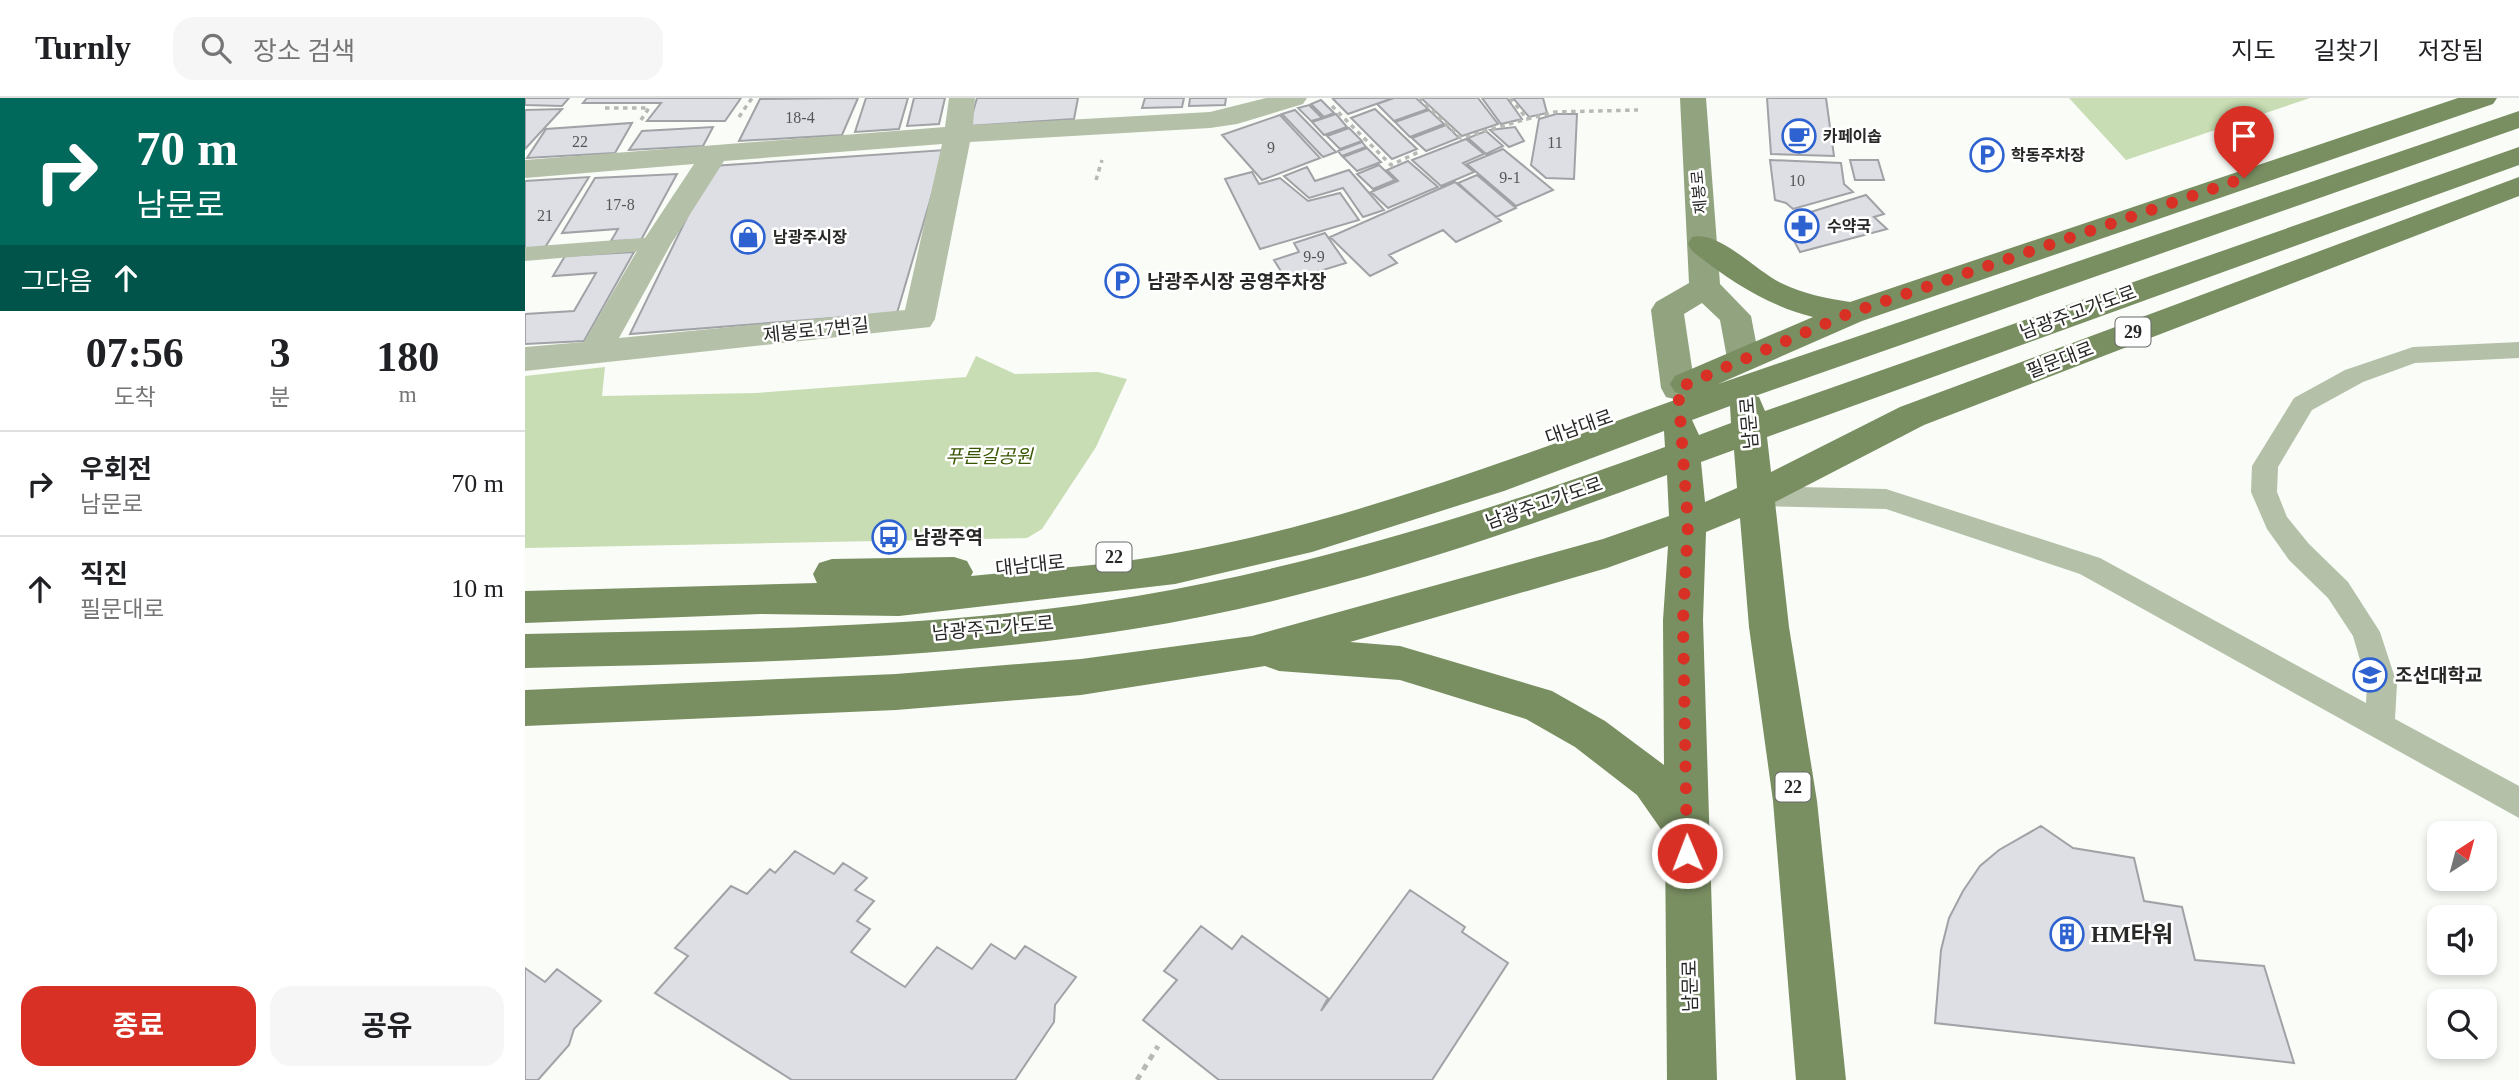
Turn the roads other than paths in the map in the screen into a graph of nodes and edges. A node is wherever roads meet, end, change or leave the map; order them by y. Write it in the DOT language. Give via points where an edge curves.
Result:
graph roads {
  1 [pos="962,98"];
  2 [pos="1121,98"];
  3 [pos="1294,98"];
  4 [pos="1693,98"];
  5 [pos="2484,98"];
  6 [pos="2519,119"];
  7 [pos="1111,126"];
  8 [pos="958,135"];
  9 [pos="714,155"];
  10 [pos="2519,155"];
  11 [pos="525,169"];
  12 [pos="2519,186"];
  13 [pos="656,244"];
  14 [pos="1703,244"];
  15 [pos="525,254"];
  16 [pos="1705,287"];
  17 [pos="1850,313"];
  18 [pos="2519,350"];
  19 [pos="594,353"];
  20 [pos="1743,358"];
  21 [pos="525,359"];
  22 [pos="1678,388"];
  23 [pos="1755,496"];
  24 [pos="1688,524"];
  25 [pos="525,580"];
  26 [pos="525,607"];
  27 [pos="525,652"];
  28 [pos="1252,653"];
  29 [pos="525,708"];
  30 [pos="2379,726"];
  31 [pos="2519,803"];
  32 [pos="1686,828"];
  33 [pos="1692,1080"];
  34 [pos="1821,1080"];
  1 -- 8 [label="street, 제봉로17번길"];
  2 -- 7 [label="street"];
  3 -- 7 [label="street" via="1227,118"];
  4 -- 14 [label="street, 제봉로"];
  5 -- 17 [label="main road"];
  6 -- 26 [label="main road, 남광주고가도로" via="1783,373 1491,481 1311,537 1175,569 899,600 761,598"];
  7 -- 8 [label="street"];
  8 -- 9 [label="street"];
  8 -- 19 [label="street, 제봉로17번길" via="919,319"];
  9 -- 11 [label="street"];
  9 -- 13 [label="street"];
  10 -- 27 [label="main road, 남광주고가도로" via="1631,474 1426,545 1318,574 1217,598 1090,619 975,631 734,646"];
  12 -- 23 [label="main road, 필문대로 / 29" via="1912,416"];
  13 -- 15 [label="lane"];
  13 -- 19 [label="street"];
  14 -- 16 [label="street, 제봉로"];
  14 -- 17 [label="main road" via="1741,275 1779,297 1807,307"];
  16 -- 20 [label="street" via="1735,316"];
  16 -- 22 [label="street" via="1667,310"];
  17 -- 20 [label="main road"];
  18 -- 30 [label="lane" via="2413,355 2354,376 2303,404 2265,466 2265,492 2276,522 2338,590 2365,632 2382,684"];
  19 -- 21 [label="street, 제봉로17번길"];
  20 -- 22 [label="main road, 22"];
  20 -- 23 [label="main road, 남문로 / 22"];
  22 -- 24 [label="main road, 남문로"];
  22 -- 25 [label="main road, 대남대로 / 22" via="1587,425 1393,489 1132,555 966,572"];
  23 -- 24 [label="main road, 필문대로 / 29"];
  23 -- 30 [label="lane" via="1886,499 2089,566"];
  23 -- 34 [label="main road, 남문로 / 22" via="1795,801"];
  24 -- 28 [label="main road" via="1607,553"];
  24 -- 32 [label="main road, 남문로" via="1683,620"];
  28 -- 29 [label="main road" via="1081,677 896,692"];
  28 -- 32 [label="main road" via="1400,663 1538,704 1590,734 1652,781"];
  30 -- 31 [label="lane"];
  32 -- 33 [label="main road, 남문로"];
}
